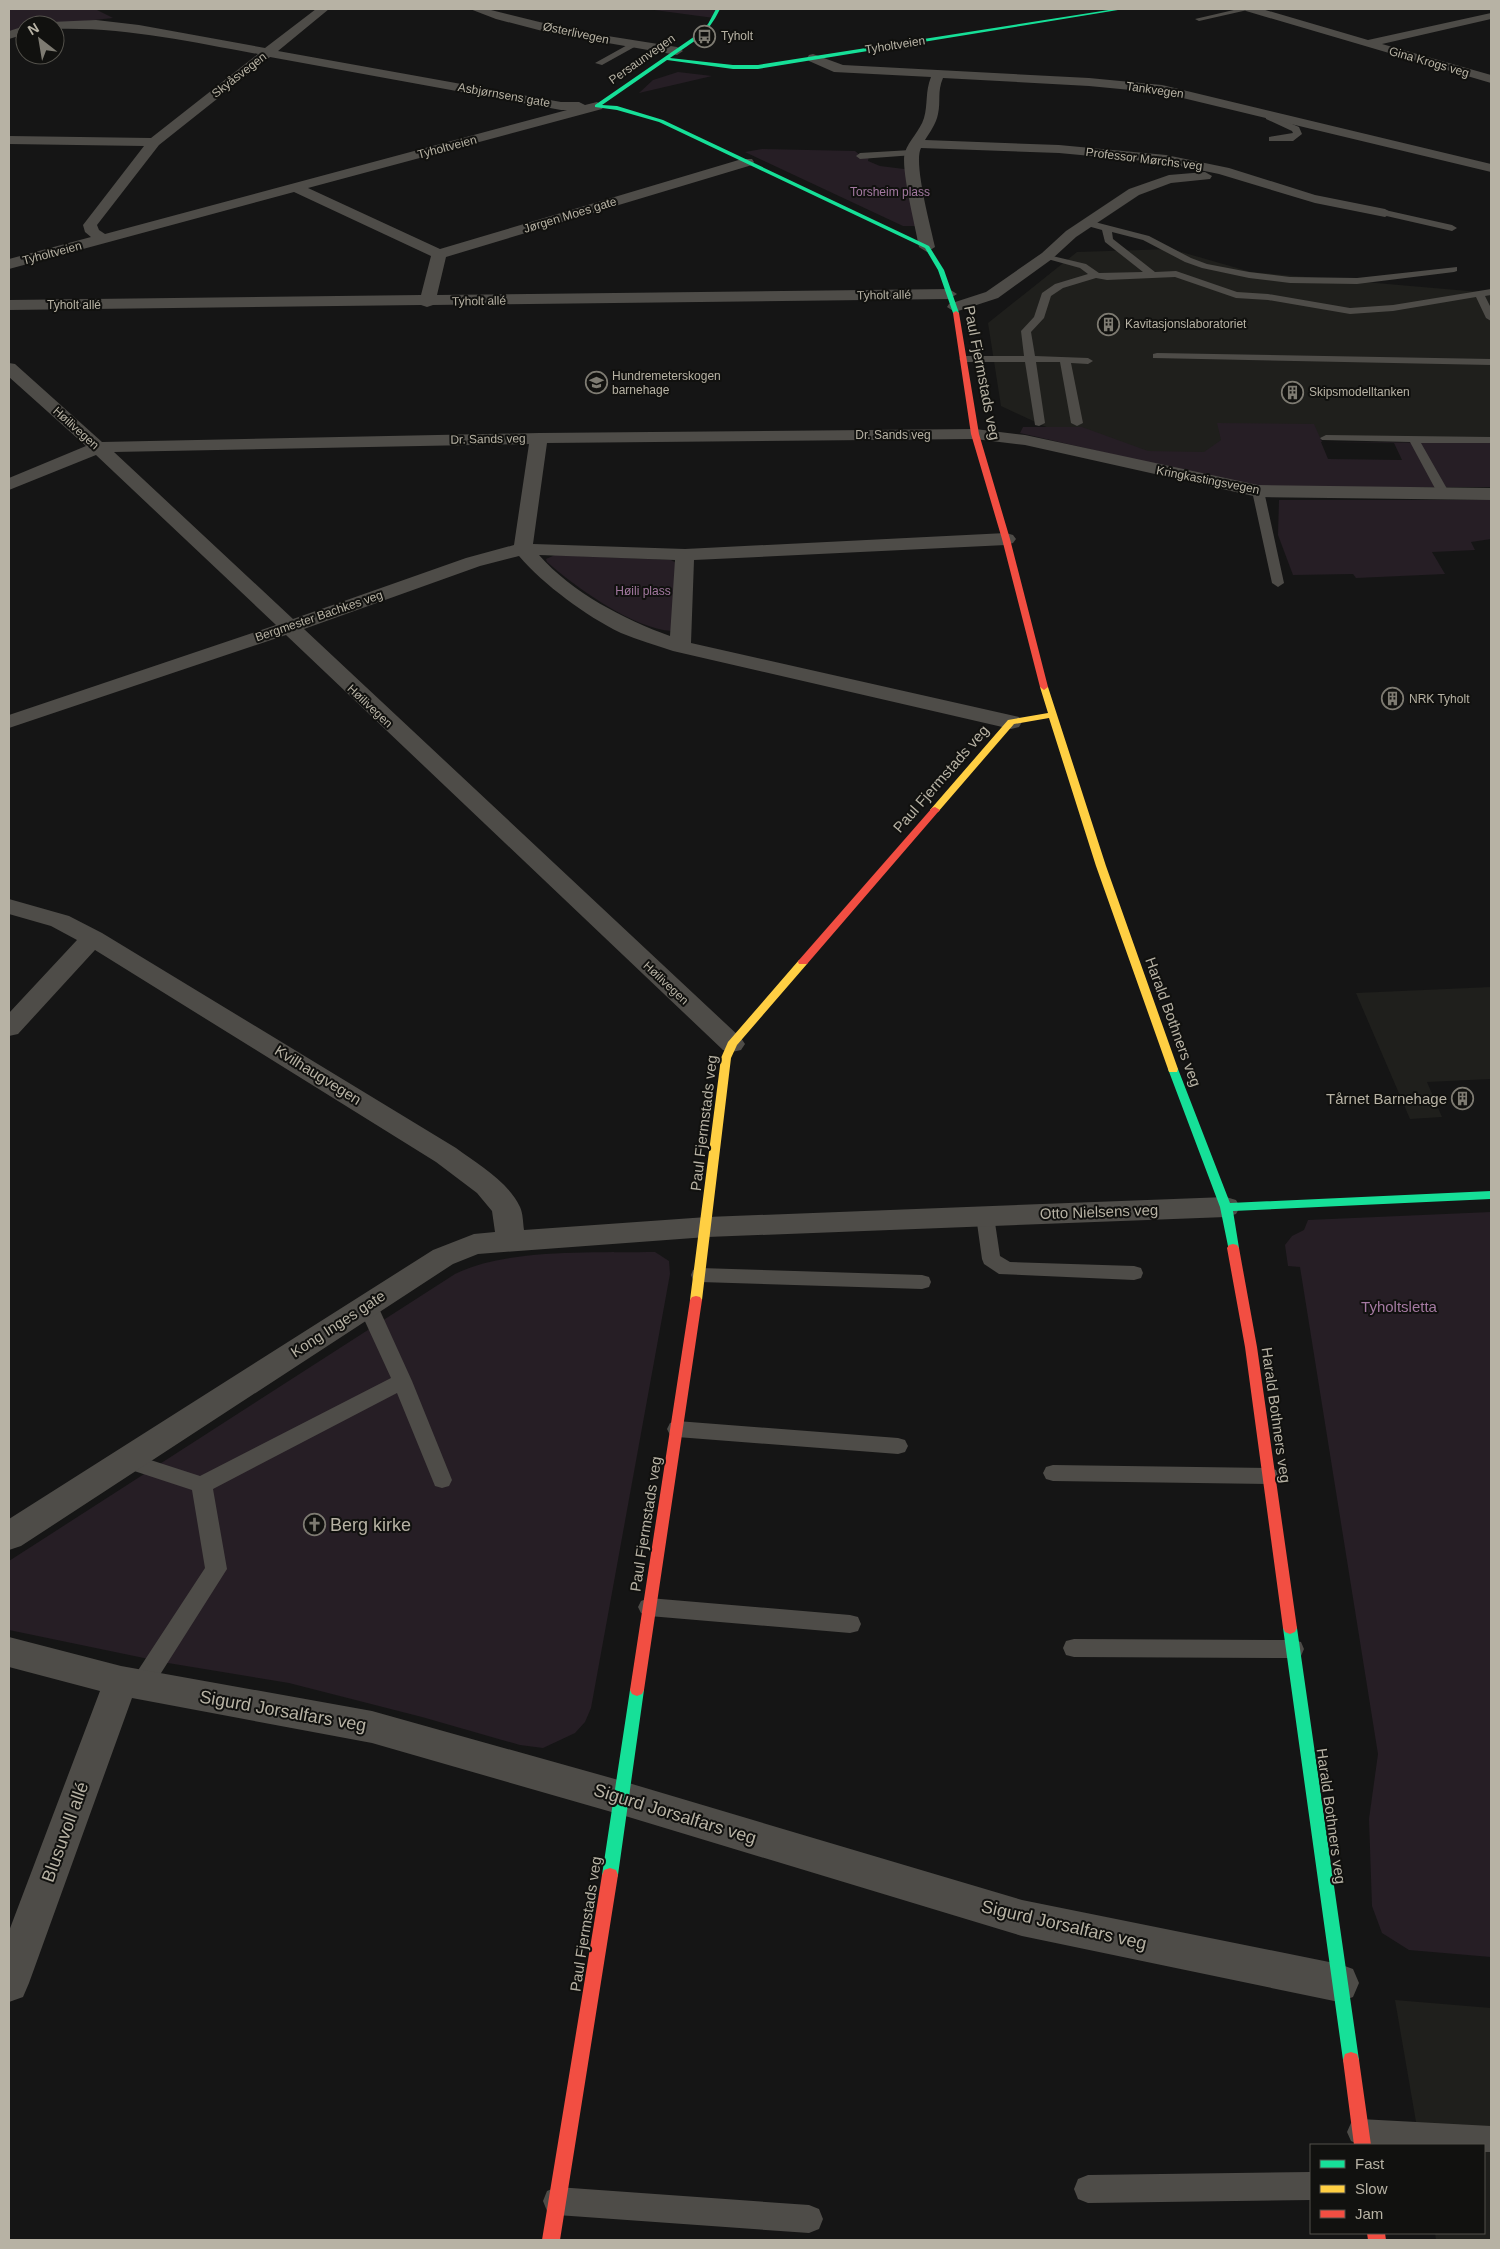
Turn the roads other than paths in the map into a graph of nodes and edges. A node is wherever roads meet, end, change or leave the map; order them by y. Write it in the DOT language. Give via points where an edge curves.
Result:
graph roads {
  1 [pos="323,9"];
  2 [pos="476,9"];
  3 [pos="718,9"];
  4 [pos="1122,9"];
  5 [pos="1249,9"];
  6 [pos="1491,16"];
  7 [pos="1199,19"];
  8 [pos="65,26"];
  9 [pos="1368,44"];
  10 [pos="634,45"];
  11 [pos="268,52"];
  12 [pos="672,55"];
  13 [pos="813,58"];
  14 [pos="600,62"];
  15 [pos="939,74"];
  16 [pos="1491,79"];
  17 [pos="597,106"];
  18 [pos="1267,113"];
  19 [pos="1272,139"];
  20 [pos="9,140"];
  21 [pos="154,142"];
  22 [pos="914,148"];
  23 [pos="860,156"];
  24 [pos="747,162"];
  25 [pos="1491,168"];
  26 [pos="1233,174"];
  27 [pos="297,188"];
  28 [pos="1385,213"];
  29 [pos="1088,223"];
  30 [pos="1452,228"];
  31 [pos="1107,230"];
  32 [pos="104,239"];
  33 [pos="927,247"];
  34 [pos="439,254"];
  35 [pos="1047,256"];
  36 [pos="9,264"];
  37 [pos="1454,269"];
  38 [pos="1096,274"];
  39 [pos="1151,274"];
  40 [pos="1491,292"];
  41 [pos="1479,294"];
  42 [pos="952,301"];
  43 [pos="427,302"];
  44 [pos="9,305"];
  45 [pos="1491,318"];
  46 [pos="1157,356"];
  47 [pos="964,359"];
  48 [pos="1065,359"];
  49 [pos="1031,360"];
  50 [pos="1088,361"];
  51 [pos="1491,362"];
  52 [pos="9,368"];
  53 [pos="1039,423"];
  54 [pos="1077,423"];
  55 [pos="976,434"];
  56 [pos="539,438"];
  57 [pos="1326,438"];
  58 [pos="1414,440"];
  59 [pos="1491,440"];
  60 [pos="98,447"];
  61 [pos="9,485"];
  62 [pos="1258,491"];
  63 [pos="1444,494"];
  64 [pos="1491,494"];
  65 [pos="1006,539"];
  66 [pos="523,549"];
  67 [pos="685,555"];
  68 [pos="1278,583"];
  69 [pos="288,628"];
  70 [pos="680,647"];
  71 [pos="1051,716"];
  72 [pos="9,722"];
  73 [pos="1011,722"];
  74 [pos="9,906"];
  75 [pos="93,938"];
  76 [pos="9,1028"];
  77 [pos="732,1044"];
  78 [pos="1491,1195"];
  79 [pos="1226,1207"];
  80 [pos="985,1216"];
  81 [pos="707,1227"];
  82 [pos="511,1240"];
  83 [pos="1134,1272"];
  84 [pos="700,1275"];
  85 [pos="922,1282"];
  86 [pos="367,1304"];
  87 [pos="402,1381"];
  88 [pos="677,1429"];
  89 [pos="898,1446"];
  90 [pos="129,1461"];
  91 [pos="1053,1473"];
  92 [pos="1269,1476"];
  93 [pos="442,1480"];
  94 [pos="202,1485"];
  95 [pos="9,1536"];
  96 [pos="649,1607"];
  97 [pos="850,1624"];
  98 [pos="1074,1648"];
  99 [pos="1293,1649"];
  100 [pos="9,1652"];
  101 [pos="131,1683"];
  102 [pos="622,1798"];
  103 [pos="9,1983"];
  104 [pos="1339,1983"];
  105 [pos="1362,2138"];
  106 [pos="1491,2139"];
  107 [pos="1310,2186"];
  108 [pos="1088,2189"];
  109 [pos="557,2201"];
  110 [pos="809,2219"];
  111 [pos="551,2240"];
  1 -- 11 [label="street, Skyåsvegen"];
  2 -- 10 [label="street, Østerlivegen"];
  3 -- 12 [label="street, Persaunvegen" via="710,25"];
  4 -- 13 [label="street, Tyholtveien"];
  5 -- 7 [label="lane"];
  5 -- 9 [label="street, Gina Krogs veg"];
  6 -- 9 [label="street, Gina Krogs veg"];
  8 -- 11 [label="street, Asbjørnsens gate" via="96,24 139,29"];
  9 -- 16 [label="street, Gina Krogs veg"];
  10 -- 12 [label="street, Østerlivegen"];
  10 -- 14 [label="lane"];
  11 -- 17 [label="street, Asbjørnsens gate" via="561,106"];
  11 -- 21 [label="street, Skyåsvegen"];
  12 -- 13 [label="street, Tyholtveien" via="749,67"];
  12 -- 17 [label="street, Persaunvegen"];
  13 -- 15 [label="street, Tankvegen" via="834,68"];
  15 -- 18 [label="street, Tankvegen" via="1143,87"];
  15 -- 22 [label="street" via="931,98 932,112"];
  17 -- 24 [label="street, Asbjørnsens gate" via="650,117"];
  17 -- 27 [label="street, Tyholtveien"];
  18 -- 19 [label="lane" via="1269,117 1296,129 1298,134 1293,138"];
  18 -- 25 [label="street, Tankvegen"];
  20 -- 21 [label="street"];
  21 -- 32 [label="street, Skyåsvegen" via="90,225 92,232"];
  22 -- 23 [label="lane" via="880,156"];
  22 -- 26 [label="street, Professor Mørchs veg" via="1039,148 1153,158 1204,165"];
  22 -- 33 [label="street, Paul Fjermstads veg" via="913,177"];
  24 -- 33 [label="street, Asbjørnsens gate"];
  24 -- 34 [label="street, Jørgen Moes gate"];
  26 -- 28 [label="street, Professor Mørchs veg" via="1291,193"];
  26 -- 29 [label="street, Tyholt allé" via="1169,179 1134,192"];
  27 -- 32 [label="street, Tyholtveien"];
  27 -- 34 [label="street"];
  28 -- 30 [label="lane, Professor Mørchs veg"];
  29 -- 31 [label="lane"];
  29 -- 35 [label="street, Tyholt allé"];
  31 -- 37 [label="lane" via="1146,238 1205,266 1290,280 1357,281"];
  31 -- 39 [label="lane" via="1108,240"];
  32 -- 36 [label="street, Tyholtveien"];
  33 -- 42 [label="street, Paul Fjermstads veg" via="941,270"];
  34 -- 43 [label="street"];
  35 -- 38 [label="lane" via="1083,266"];
  35 -- 42 [label="street, Tyholt allé" via="992,295"];
  38 -- 39 [label="lane" via="1107,277"];
  38 -- 49 [label="lane" via="1059,286 1046,295 1039,318 1026,332"];
  39 -- 41 [label="lane" via="1185,276 1236,295 1268,297 1332,310 1393,308"];
  40 -- 41 [label="lane"];
  41 -- 45 [label="lane"];
  42 -- 43 [label="street, Tyholt allé"];
  42 -- 47 [label="street, Paul Fjermstads veg"];
  43 -- 44 [label="street, Tyholt allé"];
  46 -- 51 [label="lane"];
  47 -- 49 [label="lane"];
  47 -- 55 [label="street, Paul Fjermstads veg"];
  48 -- 49 [label="lane"];
  48 -- 50 [label="lane"];
  48 -- 54 [label="lane"];
  49 -- 53 [label="lane"];
  52 -- 60 [label="street, Høilivegen"];
  55 -- 56 [label="street, Dr. Sands veg"];
  55 -- 62 [label="street, Kringkastingsvegen" via="1025,440"];
  55 -- 65 [label="street, Paul Fjermstads veg"];
  56 -- 60 [label="street, Dr. Sands veg"];
  56 -- 66 [label="street"];
  57 -- 58 [label="lane"];
  58 -- 59 [label="lane"];
  58 -- 63 [label="lane"];
  60 -- 61 [label="street, Dr. Sands veg"];
  60 -- 69 [label="street, Høilivegen"];
  62 -- 63 [label="street, Kringkastingsvegen"];
  62 -- 68 [label="lane"];
  63 -- 64 [label="street, Kringkastingsvegen"];
  65 -- 67 [label="street"];
  65 -- 71 [label="street, Paul Fjermstads veg"];
  66 -- 67 [label="street"];
  66 -- 69 [label="street, Bergmester Bachkes veg" via="473,562"];
  66 -- 70 [label="street" via="545,574 628,628"];
  67 -- 70 [label="street"];
  69 -- 72 [label="street, Bergmester Bachkes veg"];
  69 -- 77 [label="street, Høilivegen"];
  70 -- 73 [label="street"];
  71 -- 73 [label="street, Paul Fjermstads veg"];
  71 -- 79 [label="street, Harald Bothners veg" via="1101,866 1198,1138"];
  73 -- 77 [label="street, Paul Fjermstads veg"];
  74 -- 75 [label="street, Kvilhaugvegen" via="60,921"];
  75 -- 76 [label="street"];
  75 -- 82 [label="street, Kvilhaugvegen" via="446,1154 487,1186 506,1208"];
  77 -- 81 [label="street, Paul Fjermstads veg" via="726,1058"];
  78 -- 79 [label="street, Otto Nielsens veg"];
  79 -- 80 [label="street, Otto Nielsens veg"];
  79 -- 92 [label="street, Harald Bothners veg"];
  80 -- 81 [label="street, Otto Nielsens veg"];
  80 -- 83 [label="lane" via="991,1259 1006,1269"];
  81 -- 82 [label="street, Kong Inges gate"];
  81 -- 84 [label="street, Paul Fjermstads veg"];
  82 -- 86 [label="street, Kong Inges gate" via="474,1244 443,1257"];
  84 -- 85 [label="lane"];
  84 -- 88 [label="street, Paul Fjermstads veg"];
  86 -- 87 [label="lane"];
  86 -- 90 [label="street, Kong Inges gate"];
  87 -- 93 [label="lane"];
  87 -- 94 [label="lane"];
  88 -- 89 [label="lane"];
  88 -- 96 [label="street, Paul Fjermstads veg"];
  90 -- 94 [label="lane"];
  90 -- 95 [label="street, Kong Inges gate"];
  91 -- 92 [label="lane"];
  92 -- 99 [label="street, Harald Bothners veg"];
  94 -- 101 [label="lane" via="216,1569"];
  96 -- 97 [label="lane"];
  96 -- 102 [label="street, Paul Fjermstads veg"];
  98 -- 99 [label="lane"];
  99 -- 104 [label="street, Harald Bothners veg"];
  100 -- 101 [label="street, Sigurd Jorsalfars veg"];
  101 -- 102 [label="street, Sigurd Jorsalfars veg" via="372,1728"];
  101 -- 103 [label="street, Blusuvoll allé"];
  102 -- 104 [label="street, Sigurd Jorsalfars veg" via="1022,1918"];
  102 -- 109 [label="street, Paul Fjermstads veg"];
  104 -- 105 [label="street, Harald Bothners veg"];
  105 -- 106 [label="lane"];
  107 -- 108 [label="lane"];
  109 -- 110 [label="lane"];
  109 -- 111 [label="street, Paul Fjermstads veg"];
}
